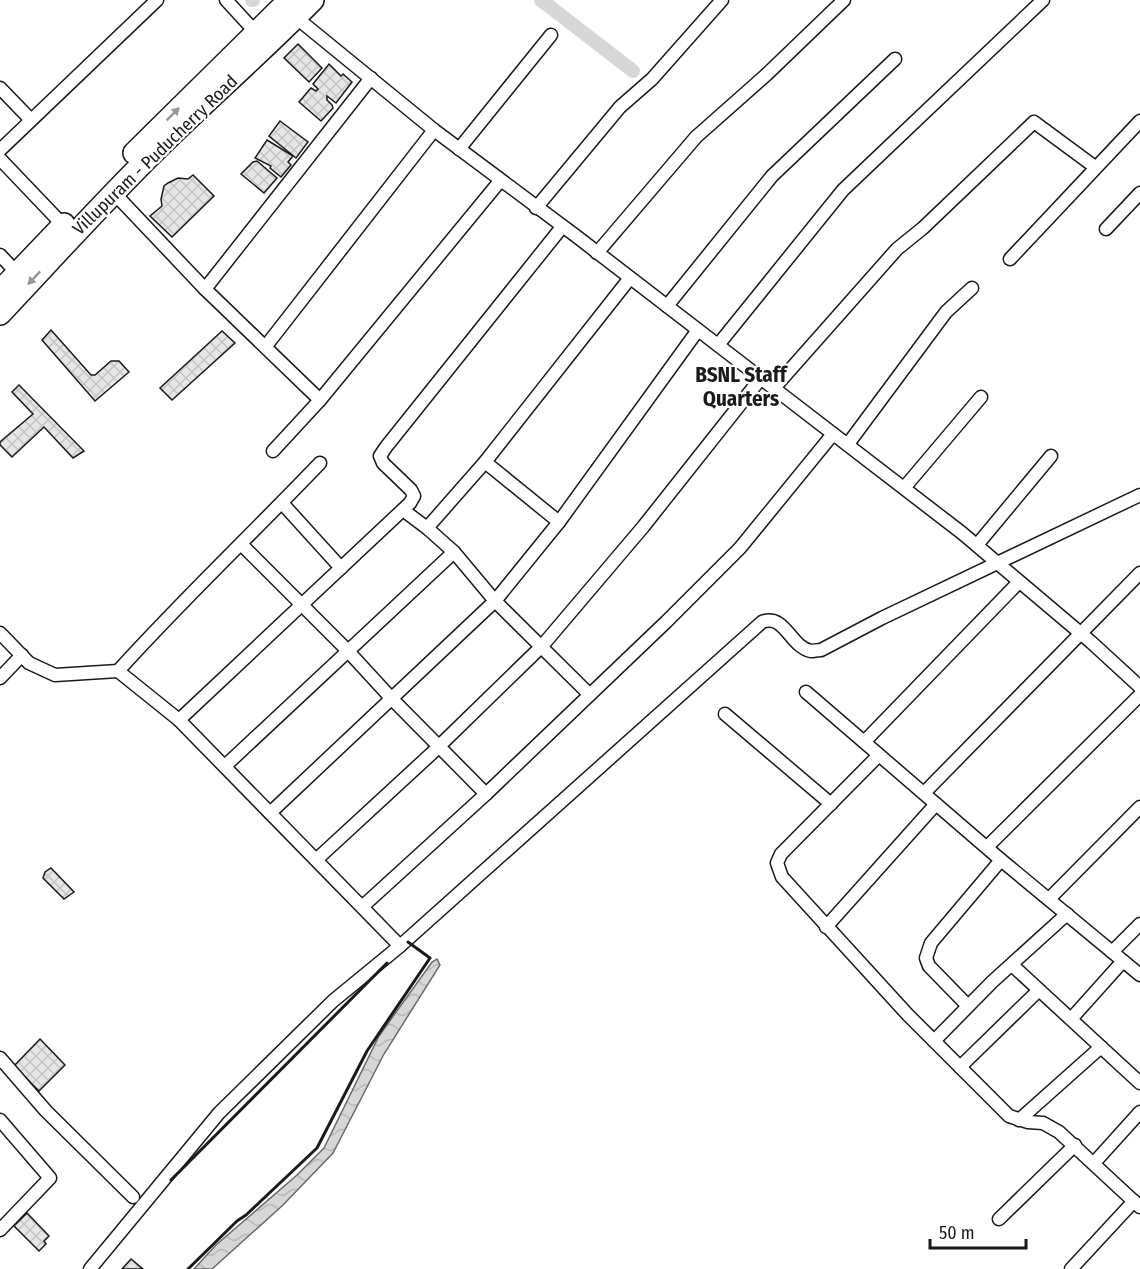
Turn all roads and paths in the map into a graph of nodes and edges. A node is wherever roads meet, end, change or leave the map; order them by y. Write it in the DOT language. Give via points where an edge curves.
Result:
graph roads {
  1 [pos="156,0"];
  2 [pos="226,0"];
  3 [pos="313,0"];
  4 [pos="722,0"];
  5 [pos="844,0"];
  6 [pos="1043,0"];
  7 [pos="289,8"];
  8 [pos="551,35"];
  9 [pos="262,40"];
  10 [pos="895,59"];
  11 [pos="371,78"];
  12 [pos="0,88"];
  13 [pos="31,120"];
  14 [pos="1140,121"];
  15 [pos="434,130"];
  16 [pos="459,149"];
  17 [pos="0,150"];
  18 [pos="139,158"];
  19 [pos="0,159"];
  20 [pos="1095,167"];
  21 [pos="500,181"];
  22 [pos="114,193"];
  23 [pos="1140,193"];
  24 [pos="536,208"];
  25 [pos="63,225"];
  26 [pos="562,226"];
  27 [pos="1106,229"];
  28 [pos="597,253"];
  29 [pos="0,255"];
  30 [pos="1010,259"];
  31 [pos="17,273"];
  32 [pos="630,278"];
  33 [pos="972,288"];
  34 [pos="206,289"];
  35 [pos="0,291"];
  36 [pos="667,306"];
  37 [pos="0,314"];
  38 [pos="698,330"];
  39 [pos="718,345"];
  40 [pos="266,346"];
  41 [pos="761,378"];
  42 [pos="774,388"];
  43 [pos="981,396"];
  44 [pos="320,400"];
  45 [pos="833,434"];
  46 [pos="848,444"];
  47 [pos="273,451"];
  48 [pos="1051,456"];
  49 [pos="485,462"];
  50 [pos="320,463"];
  51 [pos="904,488"];
  52 [pos="1140,495"];
  53 [pos="282,503"];
  54 [pos="403,510"];
  55 [pos="559,522"];
  56 [pos="427,528"];
  57 [pos="242,544"];
  58 [pos="977,545"];
  59 [pos="454,552"];
  60 [pos="998,563"];
  61 [pos="341,568"];
  62 [pos="1140,573"];
  63 [pos="1019,582"];
  64 [pos="495,601"];
  65 [pos="301,606"];
  66 [pos="0,633"];
  67 [pos="1081,633"];
  68 [pos="542,646"];
  69 [pos="347,650"];
  70 [pos="22,655"];
  71 [pos="118,671"];
  72 [pos="0,678"];
  73 [pos="1140,687"];
  74 [pos="806,692"];
  75 [pos="589,694"];
  76 [pos="1140,695"];
  77 [pos="392,699"];
  78 [pos="725,714"];
  79 [pos="179,720"];
  80 [pos="865,741"];
  81 [pos="439,747"];
  82 [pos="879,754"];
  83 [pos="225,766"];
  84 [pos="486,794"];
  85 [pos="924,794"];
  86 [pos="831,804"];
  87 [pos="936,804"];
  88 [pos="1140,807"];
  89 [pos="270,813"];
  90 [pos="987,848"];
  91 [pos="316,860"];
  92 [pos="1001,860"];
  93 [pos="1049,899"];
  94 [pos="362,907"];
  95 [pos="1067,914"];
  96 [pos="1140,924"];
  97 [pos="826,927"];
  98 [pos="400,945"];
  99 [pos="1112,952"];
  100 [pos="1123,961"];
  101 [pos="1012,965"];
  102 [pos="1140,975"];
  103 [pos="1039,990"];
  104 [pos="968,1006"];
  105 [pos="1071,1019"];
  106 [pos="934,1041"];
  107 [pos="1101,1047"];
  108 [pos="0,1058"];
  109 [pos="960,1067"];
  110 [pos="1138,1077"];
  111 [pos="1140,1112"];
  112 [pos="0,1120"];
  113 [pos="1019,1120"];
  114 [pos="1075,1145"];
  115 [pos="1095,1163"];
  116 [pos="133,1197"];
  117 [pos="1137,1204"];
  118 [pos="999,1220"];
  119 [pos="0,1230"];
  120 [pos="90,1269"];
  121 [pos="1071,1269"];
  1 -- 13 [label="street"];
  2 -- 9 [label="street"];
  3 -- 7 [label="highway, Villupuram - Puducherry Road"];
  4 -- 24 [label="street" via="652,79 620,107"];
  5 -- 28 [label="street" via="696,137"];
  6 -- 39 [label="street" via="863,170"];
  7 -- 9 [label="highway, Villupuram - Puducherry Road"];
  7 -- 11 [label="street"];
  8 -- 16 [label="street"];
  9 -- 18 [label="highway, Villupuram - Puducherry Road"];
  10 -- 36 [label="street" via="772,176"];
  11 -- 15 [label="street"];
  11 -- 34 [label="street"];
  12 -- 13 [label="street"];
  13 -- 17 [label="street"];
  14 -- 20 [label="street"];
  15 -- 16 [label="street"];
  15 -- 40 [label="street"];
  16 -- 21 [label="street"];
  18 -- 22 [label="highway, Villupuram - Puducherry Road"];
  18 -- 25 [label="highway, Villupuram - Puducherry Road"];
  19 -- 25 [label="street"];
  20 -- 30 [label="street"];
  20 -- 42 [label="street" via="1034,122 897,249"];
  21 -- 24 [label="street"];
  21 -- 44 [label="street"];
  22 -- 34 [label="street"];
  22 -- 37 [label="highway, Villupuram - Puducherry Road, one-way"];
  23 -- 27 [label="street"];
  24 -- 26 [label="street"];
  25 -- 31 [label="highway, Villupuram - Puducherry Road"];
  26 -- 28 [label="street"];
  26 -- 54 [label="street" via="380,456 414,496"];
  28 -- 32 [label="street"];
  29 -- 31 [label="street"];
  31 -- 35 [label="highway, Villupuram - Puducherry Road"];
  32 -- 36 [label="street"];
  32 -- 49 [label="street"];
  33 -- 46 [label="street" via="946,312"];
  34 -- 40 [label="street"];
  36 -- 38 [label="street"];
  38 -- 39 [label="street"];
  38 -- 55 [label="street"];
  39 -- 41 [label="street"];
  40 -- 44 [label="street"];
  41 -- 42 [label="street"];
  41 -- 68 [label="street"];
  42 -- 45 [label="street"];
  43 -- 51 [label="street"];
  44 -- 47 [label="street"];
  45 -- 46 [label="street"];
  45 -- 75 [label="street" via="740,548"];
  46 -- 51 [label="street"];
  48 -- 58 [label="street"];
  49 -- 55 [label="street"];
  49 -- 56 [label="street"];
  50 -- 53 [label="street"];
  51 -- 58 [label="street"];
  52 -- 60 [label="street"];
  53 -- 57 [label="street"];
  53 -- 61 [label="street"];
  54 -- 56 [label="street"];
  54 -- 61 [label="street"];
  55 -- 64 [label="street"];
  56 -- 59 [label="street"];
  57 -- 65 [label="street"];
  57 -- 71 [label="street"];
  58 -- 60 [label="street"];
  59 -- 64 [label="street"];
  59 -- 69 [label="street"];
  60 -- 63 [label="street"];
  60 -- 98 [label="street" via="821,650 809,651 774,620 762,622"];
  61 -- 65 [label="street"];
  62 -- 67 [label="street"];
  63 -- 67 [label="street"];
  63 -- 80 [label="street"];
  64 -- 68 [label="street"];
  64 -- 77 [label="street"];
  65 -- 69 [label="street"];
  65 -- 79 [label="street"];
  66 -- 70 [label="street"];
  67 -- 73 [label="street"];
  67 -- 85 [label="street"];
  68 -- 75 [label="street"];
  68 -- 81 [label="street"];
  69 -- 77 [label="street"];
  69 -- 83 [label="street"];
  70 -- 71 [label="street" via="29,663 55,675"];
  70 -- 72 [label="street"];
  71 -- 79 [label="street"];
  74 -- 80 [label="street"];
  75 -- 84 [label="street"];
  76 -- 90 [label="street"];
  77 -- 81 [label="street"];
  77 -- 89 [label="street"];
  78 -- 86 [label="street"];
  79 -- 83 [label="street"];
  80 -- 82 [label="street"];
  81 -- 84 [label="street"];
  81 -- 91 [label="street"];
  82 -- 85 [label="street"];
  82 -- 86 [label="street"];
  83 -- 89 [label="street"];
  84 -- 94 [label="street"];
  85 -- 87 [label="street"];
  86 -- 97 [label="street" via="781,854 777,863 782,877"];
  87 -- 90 [label="street"];
  87 -- 97 [label="street"];
  88 -- 93 [label="street"];
  89 -- 91 [label="street"];
  90 -- 92 [label="street"];
  91 -- 94 [label="street"];
  92 -- 93 [label="street"];
  92 -- 104 [label="street" via="931,943 926,958 929,966"];
  93 -- 95 [label="street"];
  94 -- 98 [label="street"];
  95 -- 99 [label="street"];
  95 -- 101 [label="street"];
  96 -- 99 [label="street"];
  97 -- 106 [label="street"];
  98 -- 120 [label="street" via="333,1001 219,1113"];
  99 -- 100 [label="street"];
  100 -- 102 [label="street"];
  100 -- 105 [label="street"];
  101 -- 103 [label="street"];
  101 -- 104 [label="street"];
  103 -- 105 [label="street"];
  103 -- 109 [label="street"];
  104 -- 106 [label="street"];
  105 -- 107 [label="street"];
  106 -- 109 [label="street"];
  107 -- 110 [label="street"];
  107 -- 113 [label="street"];
  108 -- 116 [label="street" via="46,1111"];
  109 -- 113 [label="street" via="1009,1116"];
  111 -- 115 [label="street"];
  112 -- 119 [label="street" via="50,1178"];
  113 -- 114 [label="street" via="1043,1123"];
  114 -- 115 [label="street"];
  114 -- 118 [label="street"];
  115 -- 117 [label="street"];
  117 -- 121 [label="street"];
}
